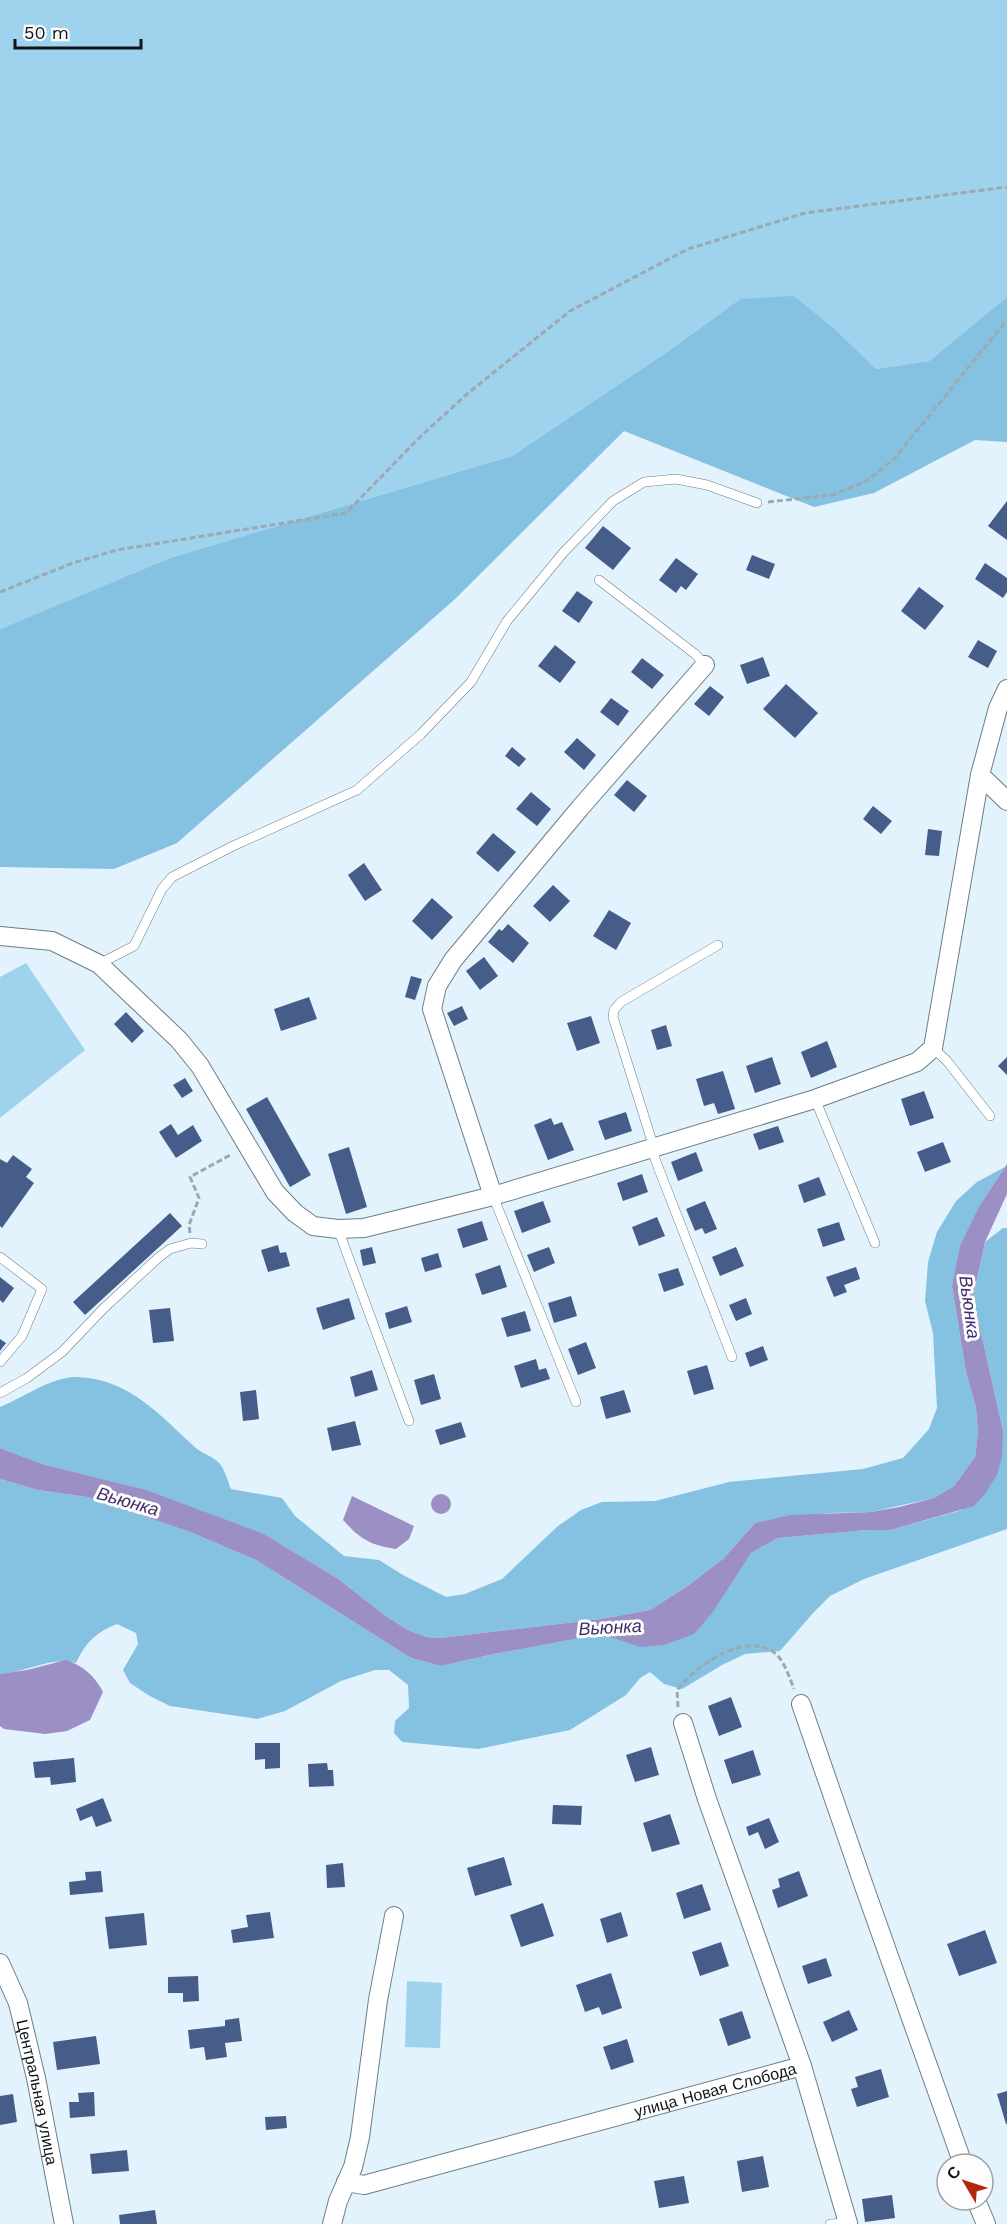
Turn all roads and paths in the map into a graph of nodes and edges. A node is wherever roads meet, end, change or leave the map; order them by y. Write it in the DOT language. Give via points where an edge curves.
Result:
graph roads {
  1 [pos="1007,188"];
  2 [pos="1007,320"];
  3 [pos="757,503"];
  4 [pos="599,580"];
  5 [pos="0,592"];
  6 [pos="705,665"];
  7 [pos="1007,689"];
  8 [pos="980,775"];
  9 [pos="1007,801"];
  10 [pos="0,936"];
  11 [pos="718,945"];
  12 [pos="99,964"];
  13 [pos="933,1048"];
  14 [pos="815,1099"];
  15 [pos="990,1116"];
  16 [pos="246,1146"];
  17 [pos="654,1148"];
  18 [pos="493,1196"];
  19 [pos="338,1228"];
  20 [pos="191,1243"];
  21 [pos="875,1243"];
  22 [pos="202,1244"];
  23 [pos="0,1257"];
  24 [pos="732,1357"];
  25 [pos="0,1362"];
  26 [pos="0,1393"];
  27 [pos="576,1402"];
  28 [pos="409,1421"];
  29 [pos="801,1704"];
  30 [pos="683,1723"];
  31 [pos="394,1916"];
  32 [pos="0,1963"];
  33 [pos="802,2066"];
  34 [pos="959,2152"];
  35 [pos="346,2182"];
  36 [pos="839,2223"];
  37 [pos="64,2224"];
  38 [pos="332,2224"];
  1 -- 5 [label="path" via="805,213 688,249 570,311 467,394 346,513 117,550"];
  2 -- 3 [label="path" via="892,460 865,483 832,495"];
  3 -- 12 [label="lane" via="707,485 676,479 644,482 613,501 563,553 507,621 471,682 421,734 357,790 172,877 134,946"];
  4 -- 6 [label="lane"];
  6 -- 18 [label="street" via="460,951 436,986 432,1009"];
  7 -- 8 [label="street"];
  8 -- 9 [label="street"];
  8 -- 13 [label="street"];
  10 -- 12 [label="street" via="52,941"];
  11 -- 17 [label="lane" via="621,1002 614,1010"];
  12 -- 16 [label="street" via="179,1040 200,1066"];
  13 -- 14 [label="street" via="917,1062"];
  13 -- 15 [label="lane" via="947,1060"];
  14 -- 17 [label="street"];
  14 -- 21 [label="lane"];
  16 -- 19 [label="street" via="295,1213 313,1226"];
  16 -- 20 [label="path" via="190,1177 199,1198 189,1225"];
  17 -- 18 [label="street"];
  17 -- 24 [label="lane"];
  18 -- 19 [label="street" via="364,1228"];
  18 -- 27 [label="lane"];
  19 -- 28 [label="lane"];
  20 -- 22 [label="lane"];
  20 -- 26 [label="lane" via="158,1258 62,1352"];
  23 -- 25 [label="lane" via="42,1289 22,1336"];
  29 -- 30 [label="path" via="778,1656 760,1646 747,1646 710,1659 687,1677 677,1690"];
  29 -- 34 [label="street"];
  30 -- 33 [label="street, улица Новая Слобода" via="706,1799"];
  31 -- 35 [label="street" via="360,2137"];
  32 -- 37 [label="street, Центральная улица" via="18,2002"];
  33 -- 35 [label="street, улица Новая Слобода" via="364,2185"];
  33 -- 36 [label="street"];
  35 -- 38 [label="street"];
}
